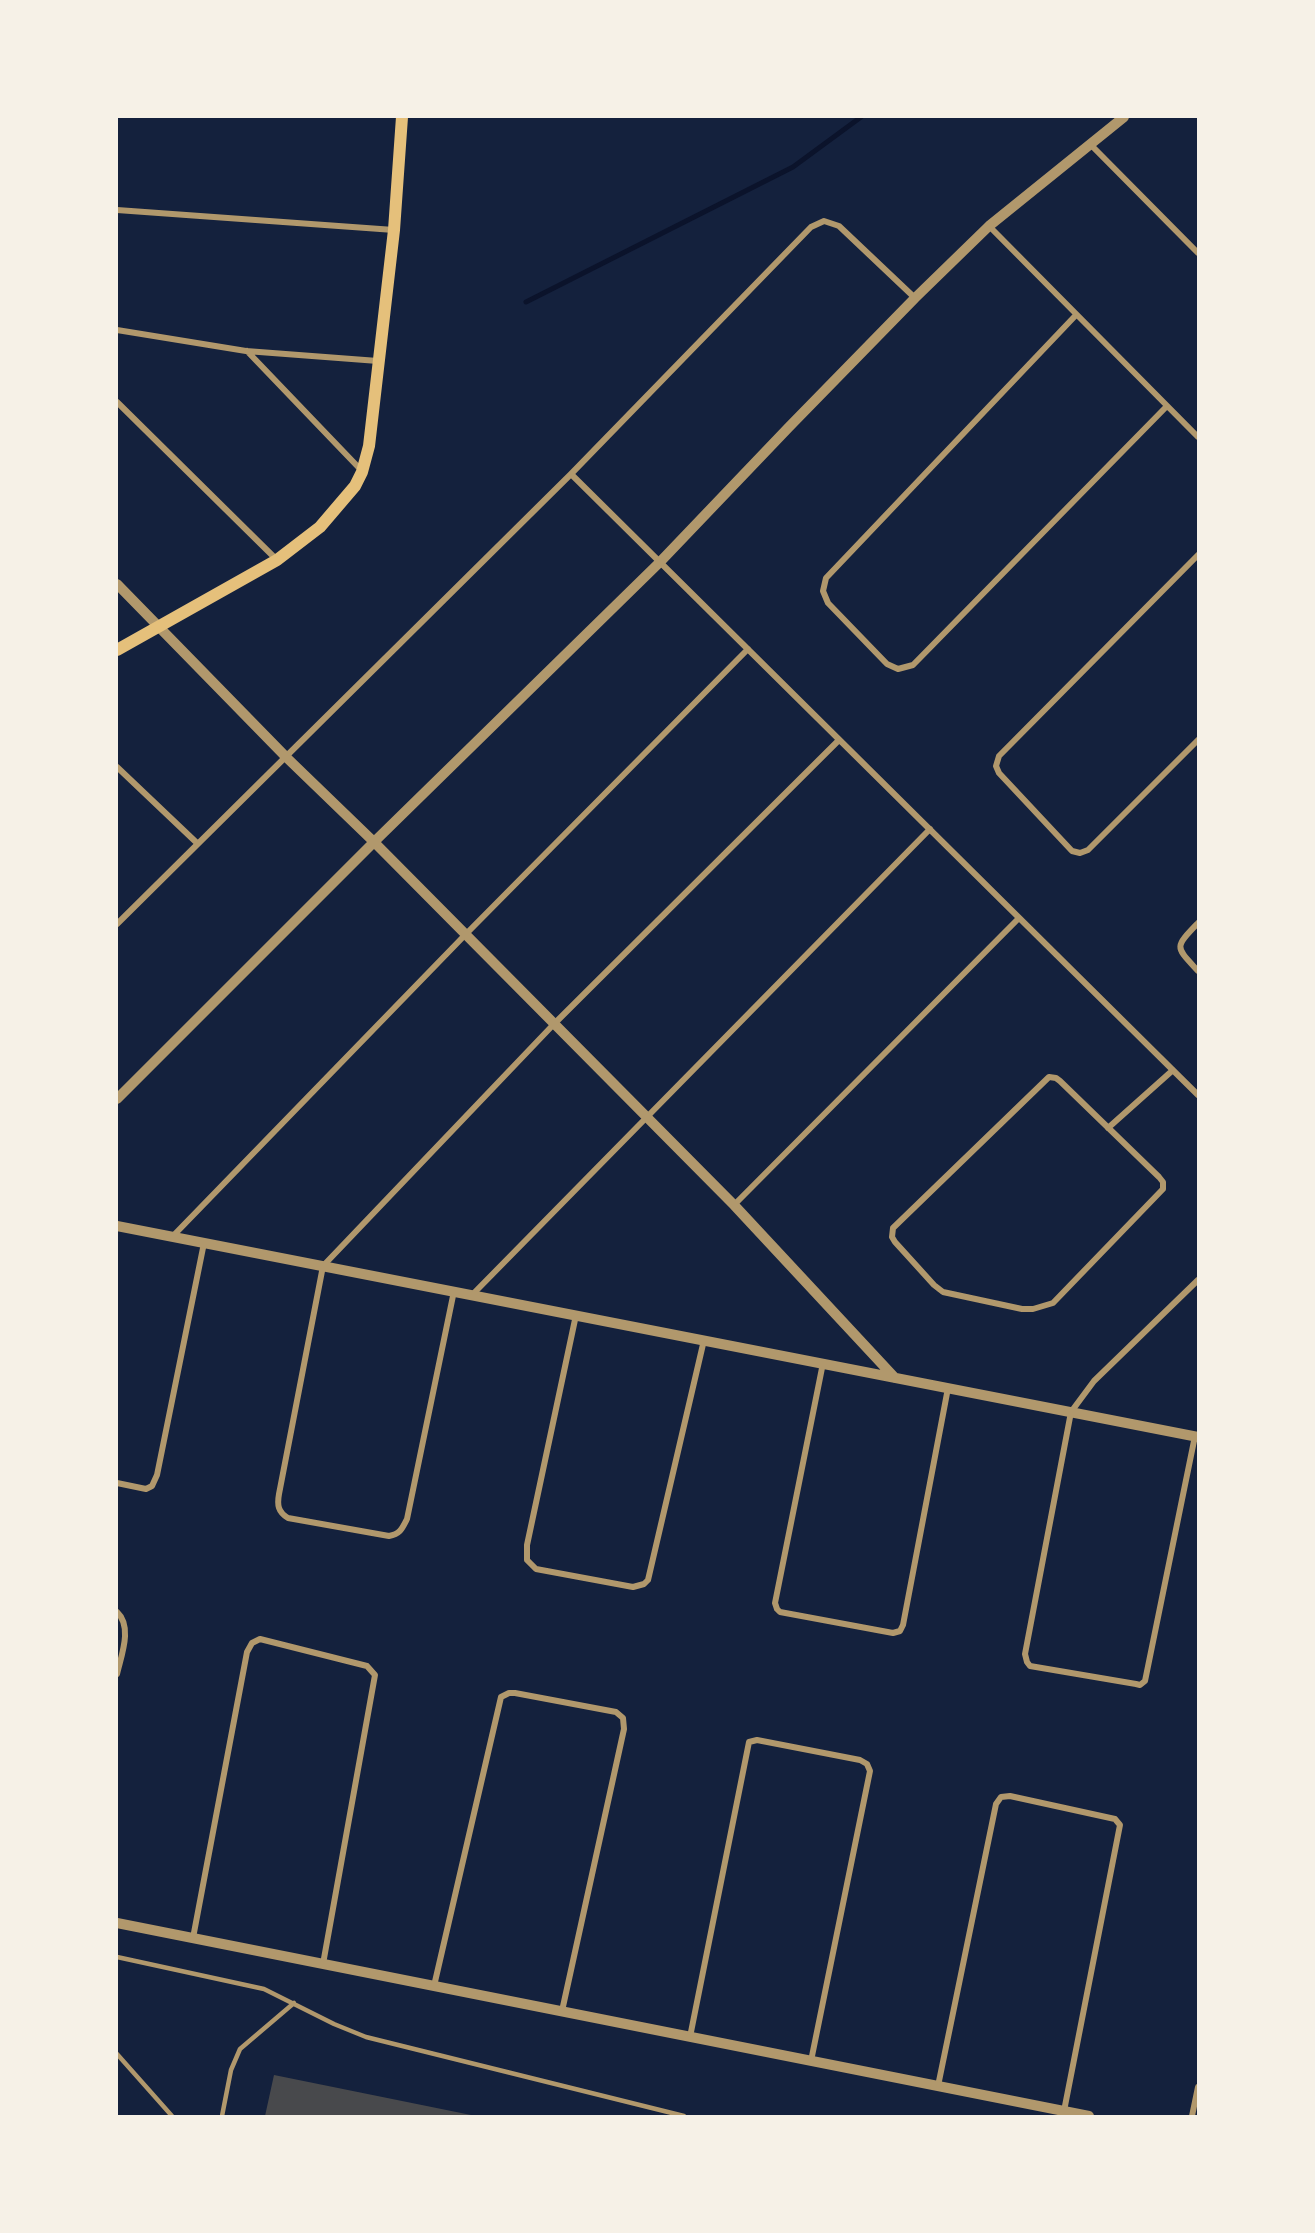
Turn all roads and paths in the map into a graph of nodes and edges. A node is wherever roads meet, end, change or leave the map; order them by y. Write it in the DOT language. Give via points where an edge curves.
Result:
graph roads {
  1 [pos="402,117"];
  2 [pos="1124,117"];
  3 [pos="1089,144"];
  4 [pos="117,210"];
  5 [pos="989,226"];
  6 [pos="394,230"];
  7 [pos="1198,253"];
  8 [pos="915,298"];
  9 [pos="1076,315"];
  10 [pos="117,330"];
  11 [pos="246,351"];
  12 [pos="379,361"];
  13 [pos="117,402"];
  14 [pos="1167,406"];
  15 [pos="1198,437"];
  16 [pos="362,472"];
  17 [pos="571,474"];
  18 [pos="1198,555"];
  19 [pos="277,560"];
  20 [pos="660,562"];
  21 [pos="117,584"];
  22 [pos="160,627"];
  23 [pos="748,649"];
  24 [pos="117,650"];
  25 [pos="839,740"];
  26 [pos="1198,740"];
  27 [pos="286,758"];
  28 [pos="117,767"];
  29 [pos="930,829"];
  30 [pos="374,842"];
  31 [pos="198,844"];
  32 [pos="1019,918"];
  33 [pos="1198,923"];
  34 [pos="117,924"];
  35 [pos="465,935"];
  36 [pos="1198,971"];
  37 [pos="553,1025"];
  38 [pos="1173,1070"];
  39 [pos="1198,1095"];
  40 [pos="117,1099"];
  41 [pos="647,1117"];
  42 [pos="1108,1128"];
  43 [pos="734,1205"];
  44 [pos="117,1226"];
  45 [pos="172,1237"];
  46 [pos="204,1243"];
  47 [pos="323,1266"];
  48 [pos="1198,1280"];
  49 [pos="454,1292"];
  50 [pos="472,1295"];
  51 [pos="576,1315"];
  52 [pos="704,1340"];
  53 [pos="823,1364"];
  54 [pos="895,1378"];
  55 [pos="948,1388"];
  56 [pos="1071,1412"];
  57 [pos="1197,1436"];
  58 [pos="117,1483"];
  59 [pos="117,1612"];
  60 [pos="117,1674"];
  61 [pos="117,1923"];
  62 [pos="193,1938"];
  63 [pos="117,1956"];
  64 [pos="323,1964"];
  65 [pos="434,1986"];
  66 [pos="294,2003"];
  67 [pos="562,2011"];
  68 [pos="690,2037"];
  69 [pos="117,2054"];
  70 [pos="811,2061"];
  71 [pos="938,2086"];
  72 [pos="1198,2087"];
  73 [pos="1064,2111"];
  74 [pos="172,2116"];
  75 [pos="222,2116"];
  76 [pos="684,2116"];
  77 [pos="1089,2116"];
  78 [pos="1192,2116"];
  1 -- 6 [label="main road"];
  2 -- 3 [label="street"];
  3 -- 5 [label="street"];
  3 -- 7 [label="street"];
  4 -- 6 [label="street"];
  5 -- 8 [label="street"];
  5 -- 9 [label="street"];
  6 -- 12 [label="main road"];
  8 -- 17 [label="street" via="839,226 824,221 811,227"];
  8 -- 20 [label="street"];
  9 -- 14 [label="street"];
  9 -- 14 [label="street" via="826,578 823,591 828,603 887,664 898,669 913,665"];
  10 -- 11 [label="street"];
  11 -- 12 [label="street"];
  11 -- 16 [label="street"];
  12 -- 16 [label="main road"];
  13 -- 19 [label="street"];
  14 -- 15 [label="street"];
  16 -- 19 [label="main road" via="320,527"];
  17 -- 20 [label="street"];
  17 -- 27 [label="street"];
  18 -- 26 [label="street" via="997,761 999,773 1072,851 1080,853 1088,850"];
  19 -- 22 [label="main road"];
  20 -- 23 [label="street"];
  20 -- 30 [label="street"];
  21 -- 22 [label="street"];
  22 -- 24 [label="main road"];
  22 -- 27 [label="street"];
  23 -- 25 [label="street"];
  23 -- 35 [label="street"];
  25 -- 29 [label="street"];
  25 -- 37 [label="street"];
  27 -- 30 [label="street"];
  27 -- 31 [label="street"];
  28 -- 31 [label="street"];
  29 -- 32 [label="street"];
  29 -- 41 [label="street"];
  30 -- 35 [label="street"];
  30 -- 40 [label="street"];
  31 -- 34 [label="street"];
  32 -- 38 [label="street"];
  32 -- 43 [label="street"];
  33 -- 36 [label="street" via="1179,947"];
  35 -- 37 [label="street"];
  35 -- 45 [label="street"];
  37 -- 41 [label="street"];
  37 -- 47 [label="street"];
  38 -- 39 [label="street"];
  38 -- 42 [label="street"];
  41 -- 43 [label="street"];
  41 -- 50 [label="street"];
  42 -- 42 [label="street" via="1060,1081 1049,1077 893,1228 892,1237 943,1292 1022,1309 1053,1303 1163,1189 1159,1177"];
  43 -- 54 [label="street"];
  44 -- 45 [label="street"];
  45 -- 46 [label="street"];
  46 -- 47 [label="street"];
  46 -- 58 [label="street" via="154,1482 146,1490"];
  47 -- 49 [label="street"];
  47 -- 49 [label="street" via="278,1501 278,1509 288,1518 389,1536 402,1529"];
  48 -- 56 [label="street" via="1094,1381"];
  49 -- 50 [label="street"];
  50 -- 51 [label="street"];
  51 -- 52 [label="street"];
  51 -- 52 [label="street" via="527,1545 527,1560 536,1569 633,1587 648,1580"];
  52 -- 53 [label="street"];
  53 -- 54 [label="street"];
  53 -- 55 [label="street" via="775,1603 780,1612 892,1633 900,1631"];
  54 -- 55 [label="street"];
  55 -- 56 [label="street"];
  56 -- 57 [label="street"];
  56 -- 57 [label="street" via="1025,1654 1034,1667 1140,1685 1146,1681"];
  59 -- 60 [label="street" via="123,1618 125,1632"];
  61 -- 62 [label="street"];
  62 -- 64 [label="street"];
  62 -- 64 [label="street" via="247,1652 260,1639 367,1666 375,1675"];
  63 -- 66 [label="lane" via="257,1987"];
  64 -- 65 [label="street"];
  65 -- 67 [label="street"];
  65 -- 67 [label="street" via="501,1697 515,1693 616,1712 623,1718 624,1729"];
  66 -- 75 [label="lane" via="240,2049 231,2070"];
  66 -- 76 [label="lane" via="366,2037"];
  67 -- 68 [label="street"];
  68 -- 70 [label="street"];
  68 -- 70 [label="street" via="749,1742 757,1740 860,1760 870,1771"];
  69 -- 74 [label="lane"];
  70 -- 71 [label="street"];
  71 -- 73 [label="street"];
  71 -- 73 [label="street" via="996,1804 1001,1797 1010,1796 1115,1819 1120,1825"];
  72 -- 78 [label="street"];
  73 -- 77 [label="street"];
}
